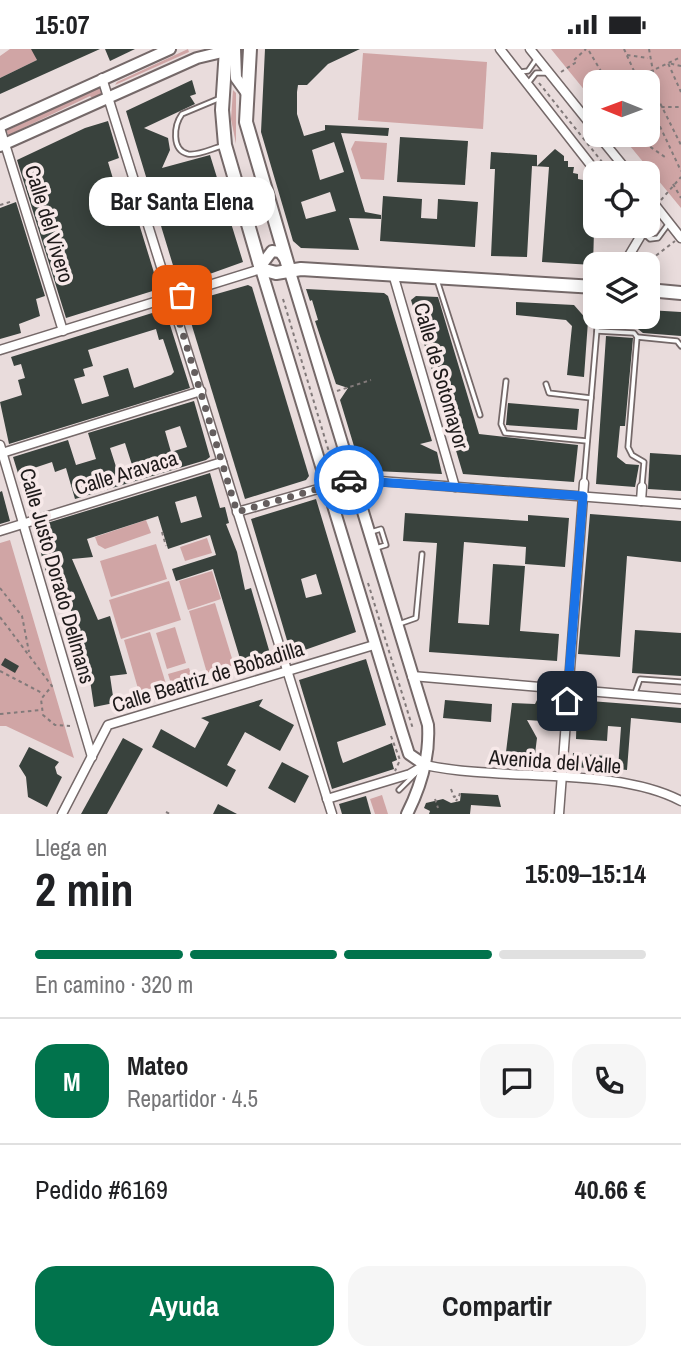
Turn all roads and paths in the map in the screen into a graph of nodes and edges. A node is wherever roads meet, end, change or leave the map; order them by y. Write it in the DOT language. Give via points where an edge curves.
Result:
graph roads {
  1 [pos="168,49"];
  2 [pos="250,49"];
  3 [pos="500,49"];
  4 [pos="530,49"];
  5 [pos="624,49"];
  6 [pos="649,49"];
  7 [pos="231,50"];
  8 [pos="588,50"];
  9 [pos="627,55"];
  10 [pos="681,57"];
  11 [pos="537,58"];
  12 [pos="649,58"];
  13 [pos="668,63"];
  14 [pos="681,66"];
  15 [pos="568,68"];
  16 [pos="600,70"];
  17 [pos="634,70"];
  18 [pos="650,70"];
  19 [pos="654,70"];
  20 [pos="518,72"];
  21 [pos="550,74"];
  22 [pos="102,78"];
  23 [pos="528,85"];
  24 [pos="246,92"];
  25 [pos="681,92"];
  26 [pos="110,97"];
  27 [pos="223,99"];
  28 [pos="660,101"];
  29 [pos="662,107"];
  30 [pos="681,107"];
  31 [pos="583,115"];
  32 [pos="0,127"];
  33 [pos="660,128"];
  34 [pos="3,145"];
  35 [pos="225,145"];
  36 [pos="681,145"];
  37 [pos="608,147"];
  38 [pos="650,147"];
  39 [pos="0,155"];
  40 [pos="665,157"];
  41 [pos="588,161"];
  42 [pos="619,161"];
  43 [pos="681,171"];
  44 [pos="681,177"];
  45 [pos="673,184"];
  46 [pos="681,198"];
  47 [pos="660,199"];
  48 [pos="10,201"];
  49 [pos="0,205"];
  50 [pos="232,211"];
  51 [pos="660,211"];
  52 [pos="234,220"];
  53 [pos="669,222"];
  54 [pos="660,235"];
  55 [pos="681,237"];
  56 [pos="660,253"];
  57 [pos="288,266"];
  58 [pos="260,268"];
  59 [pos="393,274"];
  60 [pos="436,277"];
  61 [pos="583,286"];
  62 [pos="660,291"];
  63 [pos="681,292"];
  64 [pos="172,298"];
  65 [pos="283,299"];
  66 [pos="63,331"];
  67 [pos="597,331"];
  68 [pos="637,337"];
  69 [pos="681,346"];
  70 [pos="0,350"];
  71 [pos="371,380"];
  72 [pos="506,381"];
  73 [pos="546,384"];
  74 [pos="201,391"];
  75 [pos="336,392"];
  76 [pos="591,398"];
  77 [pos="480,415"];
  78 [pos="587,440"];
  79 [pos="1,449"];
  80 [pos="222,461"];
  81 [pos="348,480"];
  82 [pos="584,483"];
  83 [pos="326,486"];
  84 [pos="455,487"];
  85 [pos="642,487"];
  86 [pos="583,496"];
  87 [pos="641,501"];
  88 [pos="343,504"];
  89 [pos="681,504"];
  90 [pos="237,512"];
  91 [pos="24,523"];
  92 [pos="0,531"];
  93 [pos="162,532"];
  94 [pos="166,546"];
  95 [pos="422,554"];
  96 [pos="368,583"];
  97 [pos="0,588"];
  98 [pos="0,617"];
  99 [pos="397,624"];
  100 [pos="374,645"];
  101 [pos="30,656"];
  102 [pos="0,671"];
  103 [pos="286,672"];
  104 [pos="412,675"];
  105 [pos="681,682"];
  106 [pos="568,690"];
  107 [pos="43,694"];
  108 [pos="635,695"];
  109 [pos="681,699"];
  110 [pos="41,710"];
  111 [pos="0,714"];
  112 [pos="70,726"];
  113 [pos="413,729"];
  114 [pos="391,736"];
  115 [pos="92,757"];
  116 [pos="425,765"];
  117 [pos="395,773"];
  118 [pos="562,778"];
  119 [pos="451,789"];
  120 [pos="399,790"];
  121 [pos="454,797"];
  122 [pos="327,799"];
  123 [pos="435,799"];
  124 [pos="681,801"];
  125 [pos="438,808"];
  126 [pos="166,812"];
  127 [pos="62,814"];
  128 [pos="170,814"];
  129 [pos="332,814"];
  130 [pos="407,814"];
  131 [pos="559,814"];
  1 -- 22 [label="street"];
  2 -- 24 [label="main road"];
  3 -- 20 [label="street"];
  4 -- 11 [label="street"];
  5 -- 9 [label="path"];
  6 -- 12 [label="path"];
  7 -- 24 [label="street" via="236,78"];
  7 -- 26 [label="street" via="197,58"];
  7 -- 27 [label="main road"];
  8 -- 15 [label="path"];
  8 -- 16 [label="path"];
  9 -- 12 [label="path"];
  9 -- 17 [label="path"];
  10 -- 13 [label="path"];
  11 -- 20 [label="lane" via="528,71"];
  11 -- 21 [label="street"];
  12 -- 18 [label="path"];
  13 -- 14 [label="path"];
  13 -- 19 [label="path"];
  13 -- 25 [label="path"];
  20 -- 23 [label="street"];
  21 -- 23 [label="lane" via="536,73"];
  21 -- 31 [label="street"];
  22 -- 26 [label="street"];
  22 -- 32 [label="street"];
  23 -- 41 [label="street"];
  24 -- 57 [label="main road" via="249,137"];
  26 -- 34 [label="street"];
  26 -- 64 [label="street"];
  27 -- 35 [label="main road"];
  27 -- 35 [label="lane" via="182,114 175,131 178,144 189,154"];
  28 -- 29 [label="path"];
  29 -- 30 [label="path"];
  29 -- 36 [label="path"];
  32 -- 34 [label="street, Calle del Vivero"];
  33 -- 43 [label="path"];
  34 -- 39 [label="lane"];
  34 -- 66 [label="street, Calle del Vivero"];
  35 -- 58 [label="main road"];
  37 -- 42 [label="street"];
  38 -- 40 [label="path"];
  44 -- 45 [label="path"];
  45 -- 46 [label="path"];
  45 -- 47 [label="path"];
  48 -- 49 [label="path"];
  50 -- 52 [label="path"];
  51 -- 53 [label="street"];
  53 -- 54 [label="lane"];
  53 -- 55 [label="street"];
  55 -- 56 [label="path"];
  57 -- 58 [label="main road" via="276,273"];
  57 -- 58 [label="street" via="280,252 272,251"];
  57 -- 59 [label="main road"];
  57 -- 81 [label="street"];
  58 -- 64 [label="street"];
  58 -- 83 [label="street"];
  59 -- 60 [label="main road"];
  59 -- 84 [label="street, Calle de Sotomayor"];
  60 -- 61 [label="main road"];
  60 -- 77 [label="lane"];
  62 -- 63 [label="main road"];
  64 -- 66 [label="street"];
  64 -- 74 [label="street"];
  65 -- 81 [label="path" via="332,462"];
  66 -- 70 [label="street"];
  67 -- 68 [label="lane" via="634,333"];
  67 -- 76 [label="lane"];
  68 -- 69 [label="lane" via="677,341"];
  68 -- 85 [label="lane" via="628,447 644,462"];
  71 -- 75 [label="path"];
  72 -- 78 [label="lane" via="500,424 505,433"];
  73 -- 76 [label="lane" via="549,393"];
  74 -- 79 [label="street"];
  74 -- 80 [label="street"];
  76 -- 78 [label="lane"];
  78 -- 82 [label="lane"];
  79 -- 91 [label="street, Calle Justo Dorado Dellmans"];
  80 -- 90 [label="street"];
  80 -- 91 [label="street, Calle Aravaca"];
  81 -- 83 [label="street"];
  81 -- 84 [label="street"];
  81 -- 88 [label="path"];
  81 -- 99 [label="street"];
  82 -- 86 [label="street"];
  83 -- 90 [label="street"];
  83 -- 100 [label="street"];
  84 -- 86 [label="street"];
  85 -- 87 [label="street"];
  86 -- 87 [label="street"];
  86 -- 106 [label="street"];
  87 -- 89 [label="street"];
  90 -- 103 [label="street"];
  91 -- 92 [label="street, Calle Aravaca"];
  91 -- 115 [label="street, Calle Justo Dorado Dellmans"];
  93 -- 94 [label="path"];
  95 -- 99 [label="lane" via="416,618"];
  96 -- 113 [label="path"];
  97 -- 101 [label="path" via="22,616"];
  98 -- 101 [label="path"];
  99 -- 104 [label="street"];
  100 -- 103 [label="street, Calle Beatriz de Bobadilla"];
  100 -- 116 [label="street" via="409,754"];
  101 -- 107 [label="path" via="52,685"];
  102 -- 107 [label="path"];
  103 -- 115 [label="street, Calle Beatriz de Bobadilla" via="108,726"];
  103 -- 122 [label="street"];
  104 -- 106 [label="street"];
  104 -- 116 [label="street" via="428,725"];
  105 -- 108 [label="lane" via="640,679"];
  106 -- 108 [label="street"];
  106 -- 118 [label="street"];
  107 -- 110 [label="path"];
  108 -- 109 [label="street"];
  110 -- 111 [label="path"];
  110 -- 112 [label="path" via="50,723"];
  114 -- 117 [label="path" via="400,760"];
  115 -- 127 [label="street, Calle Beatriz de Bobadilla"];
  116 -- 118 [label="street, Avenida del Valle" via="459,772"];
  116 -- 120 [label="lane"];
  116 -- 122 [label="street" via="410,774"];
  116 -- 130 [label="street"];
  118 -- 124 [label="street, Avenida del Valle" via="632,785"];
  118 -- 131 [label="street"];
  119 -- 121 [label="path"];
  122 -- 129 [label="street"];
  123 -- 125 [label="path"];
  126 -- 128 [label="path"];
}
